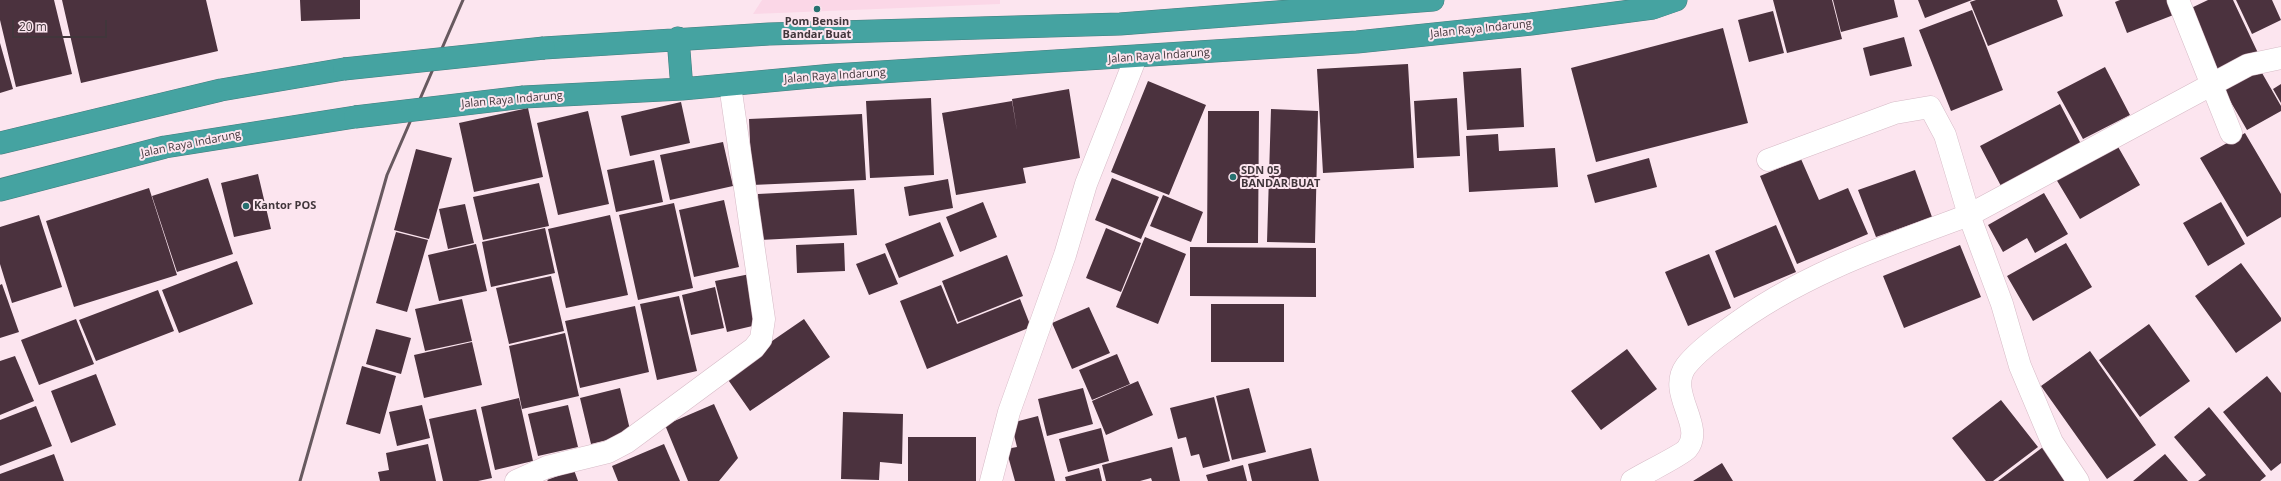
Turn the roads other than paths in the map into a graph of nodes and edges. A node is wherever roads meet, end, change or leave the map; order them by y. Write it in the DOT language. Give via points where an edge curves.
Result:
graph roads {
  1 [pos="1433,0"];
  2 [pos="1676,0"];
  3 [pos="2178,0"];
  4 [pos="678,38"];
  5 [pos="1136,57"];
  6 [pos="2281,58"];
  7 [pos="730,85"];
  8 [pos="2211,85"];
  9 [pos="682,89"];
  10 [pos="2231,133"];
  11 [pos="0,142"];
  12 [pos="1768,160"];
  13 [pos="0,190"];
  14 [pos="1968,215"];
  15 [pos="516,481"];
  16 [pos="991,481"];
  17 [pos="1632,481"];
  18 [pos="2078,481"];
  1 -- 4 [label="highway" via="1120,24"];
  2 -- 5 [label="highway, Jalan Raya Indarung" via="1653,8 1400,38"];
  3 -- 8 [label="street"];
  4 -- 9 [label="highway"];
  4 -- 11 [label="highway, bridge" via="544,48 344,70 221,90"];
  5 -- 7 [label="highway, Jalan Raya Indarung" via="833,75"];
  5 -- 16 [label="street" via="1086,184 1065,255 1009,412"];
  6 -- 8 [label="street" via="2248,65"];
  7 -- 9 [label="highway, Jalan Raya Indarung"];
  7 -- 15 [label="street" via="764,319 761,339 754,348 627,442 608,452 547,467"];
  8 -- 10 [label="street"];
  8 -- 14 [label="street"];
  9 -- 13 [label="highway, Jalan Raya Indarung, bridge" via="524,97 354,117 166,147"];
  12 -- 14 [label="street" via="1895,113 1930,107 1945,135"];
  14 -- 17 [label="street" via="1796,284 1740,319 1713,340 1686,367 1679,387 1693,439 1686,450"];
  14 -- 18 [label="street" via="2002,304 2020,366 2052,442"];
}
